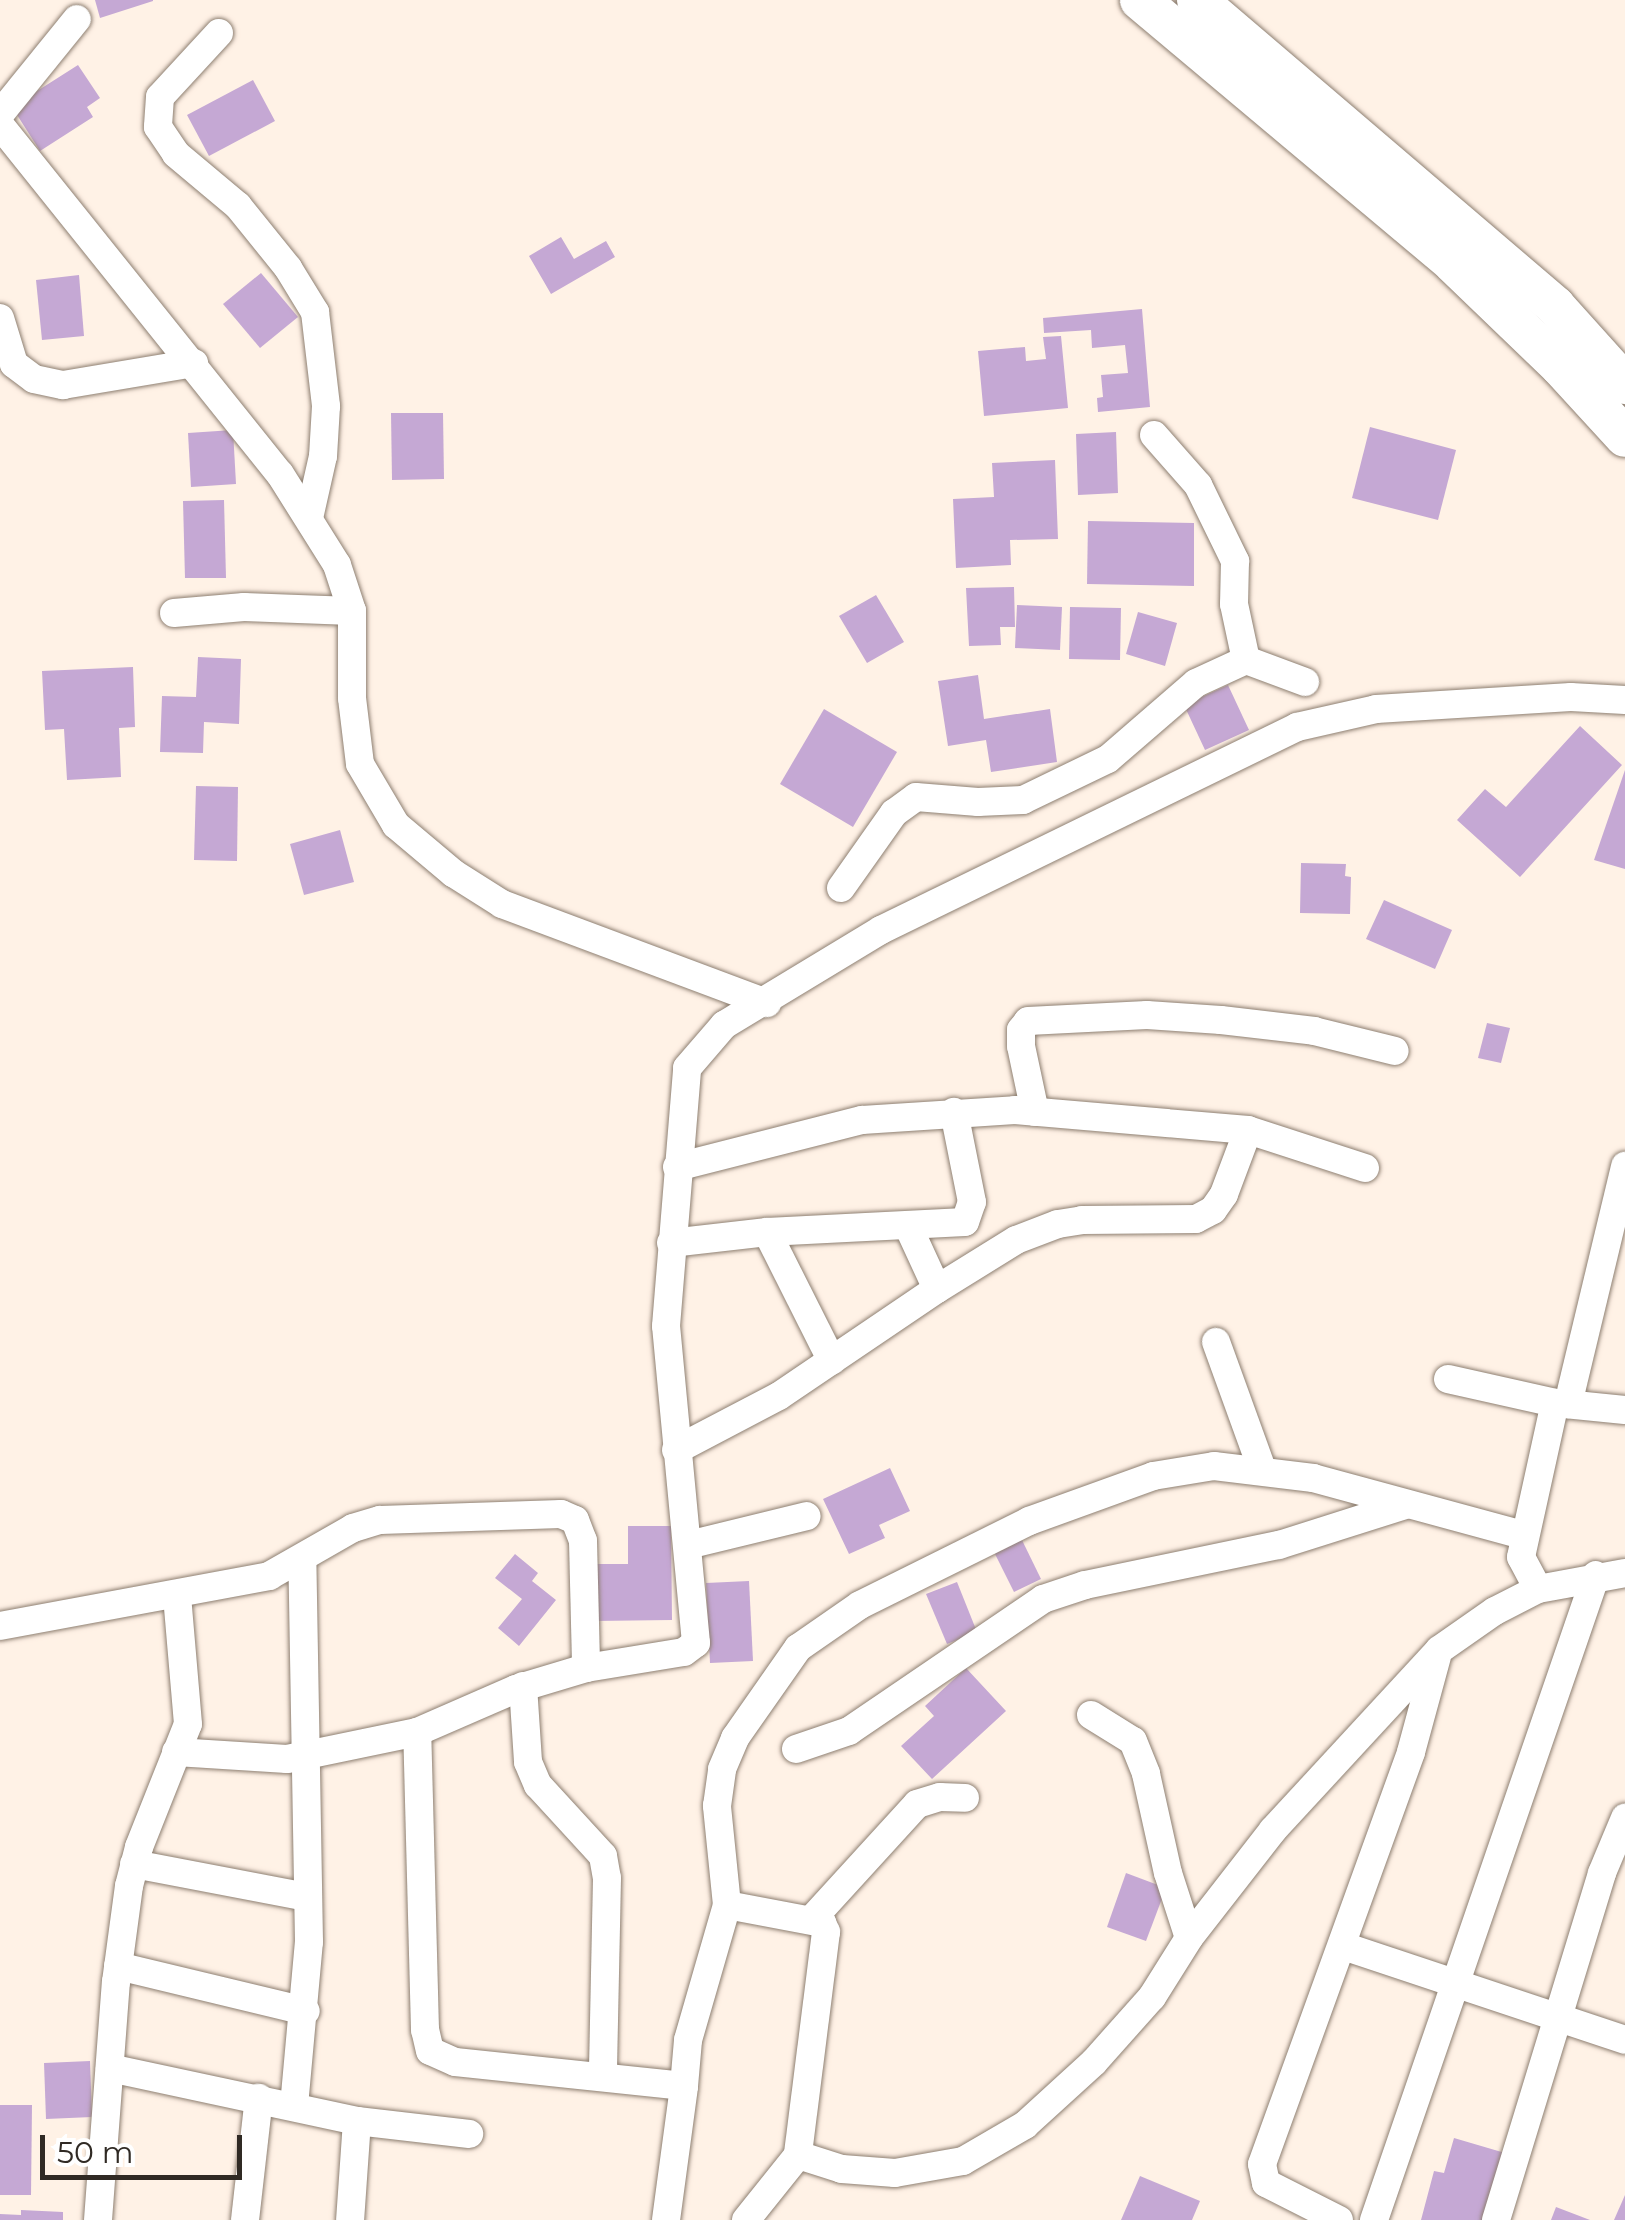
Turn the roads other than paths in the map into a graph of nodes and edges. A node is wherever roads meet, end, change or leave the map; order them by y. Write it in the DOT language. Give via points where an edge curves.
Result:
graph roads {
  1 [pos="1140,0"];
  2 [pos="1198,0"];
  3 [pos="78,19"];
  4 [pos="219,33"];
  5 [pos="0,114"];
  6 [pos="0,125"];
  7 [pos="0,318"];
  8 [pos="194,363"];
  9 [pos="1625,384"];
  10 [pos="1154,435"];
  11 [pos="1625,436"];
  12 [pos="310,518"];
  13 [pos="352,611"];
  14 [pos="174,614"];
  15 [pos="1246,660"];
  16 [pos="1305,682"];
  17 [pos="1625,700"];
  18 [pos="841,888"];
  19 [pos="767,1003"];
  20 [pos="1395,1051"];
  21 [pos="954,1112"];
  22 [pos="1034,1112"];
  23 [pos="1248,1130"];
  24 [pos="1625,1166"];
  25 [pos="677,1167"];
  26 [pos="1364,1168"];
  27 [pos="908,1226"];
  28 [pos="767,1232"];
  29 [pos="671,1242"];
  30 [pos="937,1289"];
  31 [pos="1216,1342"];
  32 [pos="832,1361"];
  33 [pos="1448,1379"];
  34 [pos="1561,1404"];
  35 [pos="1625,1410"];
  36 [pos="676,1450"];
  37 [pos="1262,1469"];
  38 [pos="1406,1505"];
  39 [pos="807,1516"];
  40 [pos="1523,1535"];
  41 [pos="688,1545"];
  42 [pos="302,1558"];
  43 [pos="1625,1573"];
  44 [pos="1596,1575"];
  45 [pos="1538,1589"];
  46 [pos="177,1596"];
  47 [pos="0,1626"];
  48 [pos="1439,1650"];
  49 [pos="586,1668"];
  50 [pos="523,1686"];
  51 [pos="1091,1715"];
  52 [pos="417,1732"];
  53 [pos="796,1749"];
  54 [pos="176,1752"];
  55 [pos="306,1756"];
  56 [pos="965,1798"];
  57 [pos="1625,1818"];
  58 [pos="1619,1848"];
  59 [pos="134,1864"];
  60 [pos="307,1897"];
  61 [pos="727,1905"];
  62 [pos="813,1918"];
  63 [pos="1189,1938"];
  64 [pos="1343,1946"];
  65 [pos="118,1966"];
  66 [pos="1453,1985"];
  67 [pos="306,2011"];
  68 [pos="1556,2018"];
  69 [pos="1625,2040"];
  70 [pos="110,2068"];
  71 [pos="602,2078"];
  72 [pos="684,2086"];
  73 [pos="258,2098"];
  74 [pos="294,2106"];
  75 [pos="357,2120"];
  76 [pos="468,2134"];
  77 [pos="798,2155"];
  78 [pos="98,2220"];
  79 [pos="245,2220"];
  80 [pos="350,2220"];
  81 [pos="666,2220"];
  82 [pos="746,2220"];
  83 [pos="1339,2220"];
  84 [pos="1374,2220"];
  85 [pos="1496,2220"];
  1 -- 11 [label="highway" via="1452,263"];
  2 -- 9 [label="highway" via="1555,306"];
  3 -- 5 [label="street"];
  4 -- 12 [label="street" via="160,97 158,127 176,154 238,206 314,312 326,406 324,456"];
  6 -- 8 [label="street"];
  7 -- 8 [label="street" via="14,364 34,379 63,385"];
  8 -- 12 [label="street"];
  10 -- 15 [label="street" via="1198,485 1235,561 1234,604"];
  12 -- 13 [label="street" via="338,564"];
  13 -- 14 [label="street" via="260,606"];
  13 -- 19 [label="street" via="360,764 396,824 502,904"];
  15 -- 16 [label="street"];
  15 -- 18 [label="street" via="1196,683 1108,759 1023,800 916,797 894,813"];
  17 -- 19 [label="street" via="1410,706 1336,714 1297,727 957,889"];
  19 -- 25 [label="street" via="724,1024 687,1068"];
  20 -- 22 [label="street" via="1314,1031 1221,1020 1147,1015 1028,1021 1021,1046"];
  21 -- 22 [label="street"];
  21 -- 25 [label="street" via="862,1120"];
  21 -- 27 [label="street" via="969,1216 955,1226"];
  22 -- 23 [label="street"];
  23 -- 26 [label="street"];
  23 -- 30 [label="street" via="1224,1194 1196,1219 1058,1224 1016,1240"];
  24 -- 34 [label="street"];
  25 -- 29 [label="street"];
  27 -- 28 [label="street"];
  27 -- 30 [label="street"];
  28 -- 29 [label="street"];
  28 -- 32 [label="street"];
  29 -- 36 [label="street" via="666,1326"];
  30 -- 32 [label="street"];
  31 -- 37 [label="street"];
  32 -- 36 [label="street"];
  33 -- 34 [label="street"];
  34 -- 35 [label="street"];
  34 -- 40 [label="street"];
  36 -- 41 [label="street"];
  37 -- 38 [label="street"];
  37 -- 61 [label="street" via="1214,1466 1153,1476 1029,1521 860,1605 798,1648 735,1738 722,1770 718,1806"];
  38 -- 40 [label="street"];
  38 -- 53 [label="street" via="1279,1545 1085,1585 1044,1600 849,1731"];
  39 -- 41 [label="street"];
  40 -- 45 [label="street" via="1521,1557"];
  41 -- 49 [label="street" via="698,1636 692,1648"];
  42 -- 46 [label="street" via="269,1576"];
  42 -- 49 [label="street" via="380,1520 560,1514 574,1520 583,1541"];
  42 -- 55 [label="street"];
  43 -- 44 [label="street"];
  44 -- 45 [label="street"];
  44 -- 66 [label="street"];
  45 -- 48 [label="street"];
  46 -- 47 [label="street"];
  46 -- 54 [label="street" via="189,1701"];
  48 -- 63 [label="street" via="1273,1830"];
  48 -- 64 [label="street"];
  49 -- 50 [label="street"];
  50 -- 52 [label="street"];
  50 -- 71 [label="street" via="528,1762 538,1785 602,1856 607,1878"];
  51 -- 63 [label="street" via="1132,1741"];
  52 -- 55 [label="street"];
  52 -- 71 [label="street" via="430,2051 455,2062"];
  54 -- 55 [label="street"];
  54 -- 59 [label="street"];
  55 -- 60 [label="street"];
  56 -- 62 [label="street" via="917,1804"];
  57 -- 58 [label="street"];
  58 -- 68 [label="street"];
  59 -- 60 [label="street"];
  59 -- 65 [label="street"];
  60 -- 67 [label="street"];
  61 -- 62 [label="street"];
  61 -- 72 [label="street" via="688,2040"];
  62 -- 77 [label="street" via="826,1932"];
  63 -- 77 [label="street" via="1152,1997 1094,2062 980,2154 895,2172 842,2170"];
  64 -- 66 [label="street"];
  64 -- 83 [label="street" via="1262,2174 1266,2183"];
  65 -- 67 [label="street"];
  65 -- 70 [label="street"];
  66 -- 68 [label="street"];
  66 -- 84 [label="street"];
  67 -- 74 [label="street"];
  68 -- 69 [label="street"];
  68 -- 85 [label="street"];
  70 -- 73 [label="street"];
  70 -- 78 [label="street"];
  71 -- 72 [label="street"];
  72 -- 81 [label="street"];
  73 -- 74 [label="street"];
  73 -- 79 [label="street"];
  74 -- 75 [label="street"];
  75 -- 76 [label="street"];
  75 -- 80 [label="street"];
  77 -- 82 [label="street"];
}
